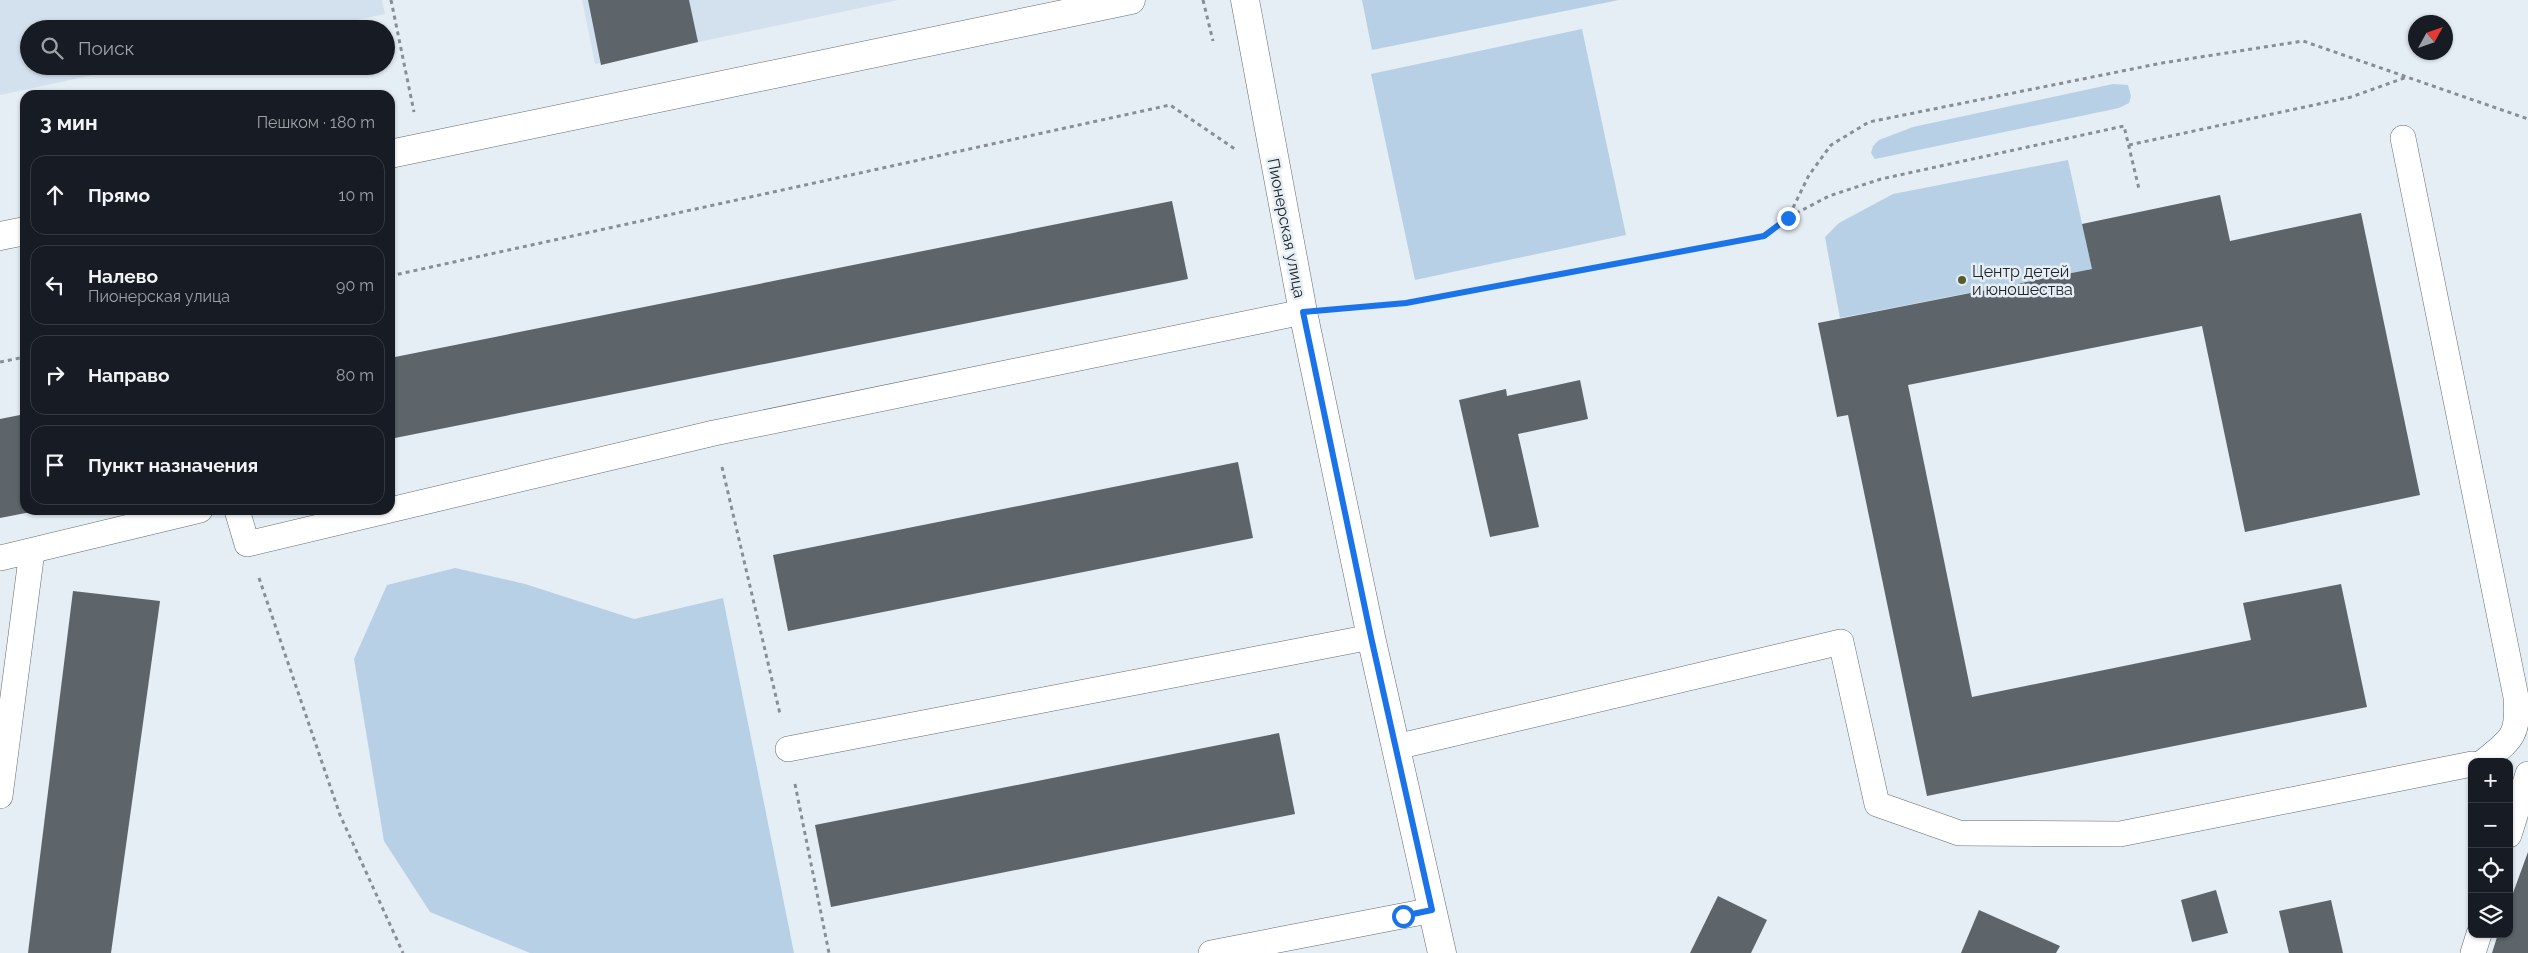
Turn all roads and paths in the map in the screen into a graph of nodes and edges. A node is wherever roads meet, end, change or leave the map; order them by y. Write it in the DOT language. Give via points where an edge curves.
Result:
graph roads {
  1 [pos="391,0"];
  2 [pos="1130,0"];
  3 [pos="1203,0"];
  4 [pos="1245,0"];
  5 [pos="1214,46"];
  6 [pos="2408,77"];
  7 [pos="2528,119"];
  8 [pos="2403,138"];
  9 [pos="2129,145"];
  10 [pos="422,147"];
  11 [pos="1236,150"];
  12 [pos="395,153"];
  13 [pos="2139,189"];
  14 [pos="1788,218"];
  15 [pos="20,232"];
  16 [pos="0,236"];
  17 [pos="395,275"];
  18 [pos="1303,312"];
  19 [pos="20,357"];
  20 [pos="0,362"];
  21 [pos="714,433"];
  22 [pos="395,509"];
  23 [pos="180,515"];
  24 [pos="238,515"];
  25 [pos="369,515"];
  26 [pos="247,544"];
  27 [pos="32,551"];
  28 [pos="0,558"];
  29 [pos="1371,637"];
  30 [pos="1396,747"];
  31 [pos="788,749"];
  32 [pos="2488,758"];
  33 [pos="2468,765"];
  34 [pos="2528,774"];
  35 [pos="0,796"];
  36 [pos="2513,822"];
  37 [pos="1432,910"];
  38 [pos="2478,938"];
  39 [pos="403,953"];
  40 [pos="829,953"];
  41 [pos="1212,953"];
  42 [pos="1442,953"];
  43 [pos="2473,953"];
  1 -- 10 [label="path"];
  2 -- 10 [label="street"];
  3 -- 5 [label="path"];
  4 -- 18 [label="street, Пионерская улица"];
  6 -- 7 [label="path"];
  6 -- 9 [label="path" via="2351,97"];
  6 -- 14 [label="path" via="2303,41 2162,62 1869,122 1831,145 1809,175"];
  8 -- 32 [label="lane" via="2516,697 2518,721 2509,741"];
  9 -- 13 [label="path"];
  9 -- 14 [label="path" via="2124,126 1881,179 1829,196"];
  10 -- 12 [label="street"];
  11 -- 17 [label="path" via="1170,105"];
  14 -- 18 [label="path" via="1764,236 1406,303"];
  15 -- 16 [label="street"];
  18 -- 21 [label="lane"];
  18 -- 29 [label="street, Пионерская улица"];
  19 -- 20 [label="path"];
  21 -- 22 [label="lane"];
  21 -- 31 [label="path"];
  23 -- 27 [label="lane"];
  24 -- 26 [label="lane"];
  25 -- 26 [label="lane"];
  26 -- 39 [label="path" via="340,815"];
  27 -- 28 [label="lane"];
  27 -- 35 [label="lane"];
  29 -- 30 [label="street, Пионерская улица"];
  29 -- 31 [label="lane"];
  30 -- 33 [label="lane" via="1841,642 1877,804 1959,833 2120,834"];
  30 -- 37 [label="street, Пионерская улица"];
  31 -- 40 [label="path"];
  34 -- 36 [label="lane"];
  37 -- 41 [label="lane"];
  37 -- 42 [label="street, Пионерская улица"];
  38 -- 43 [label="lane"];
}
